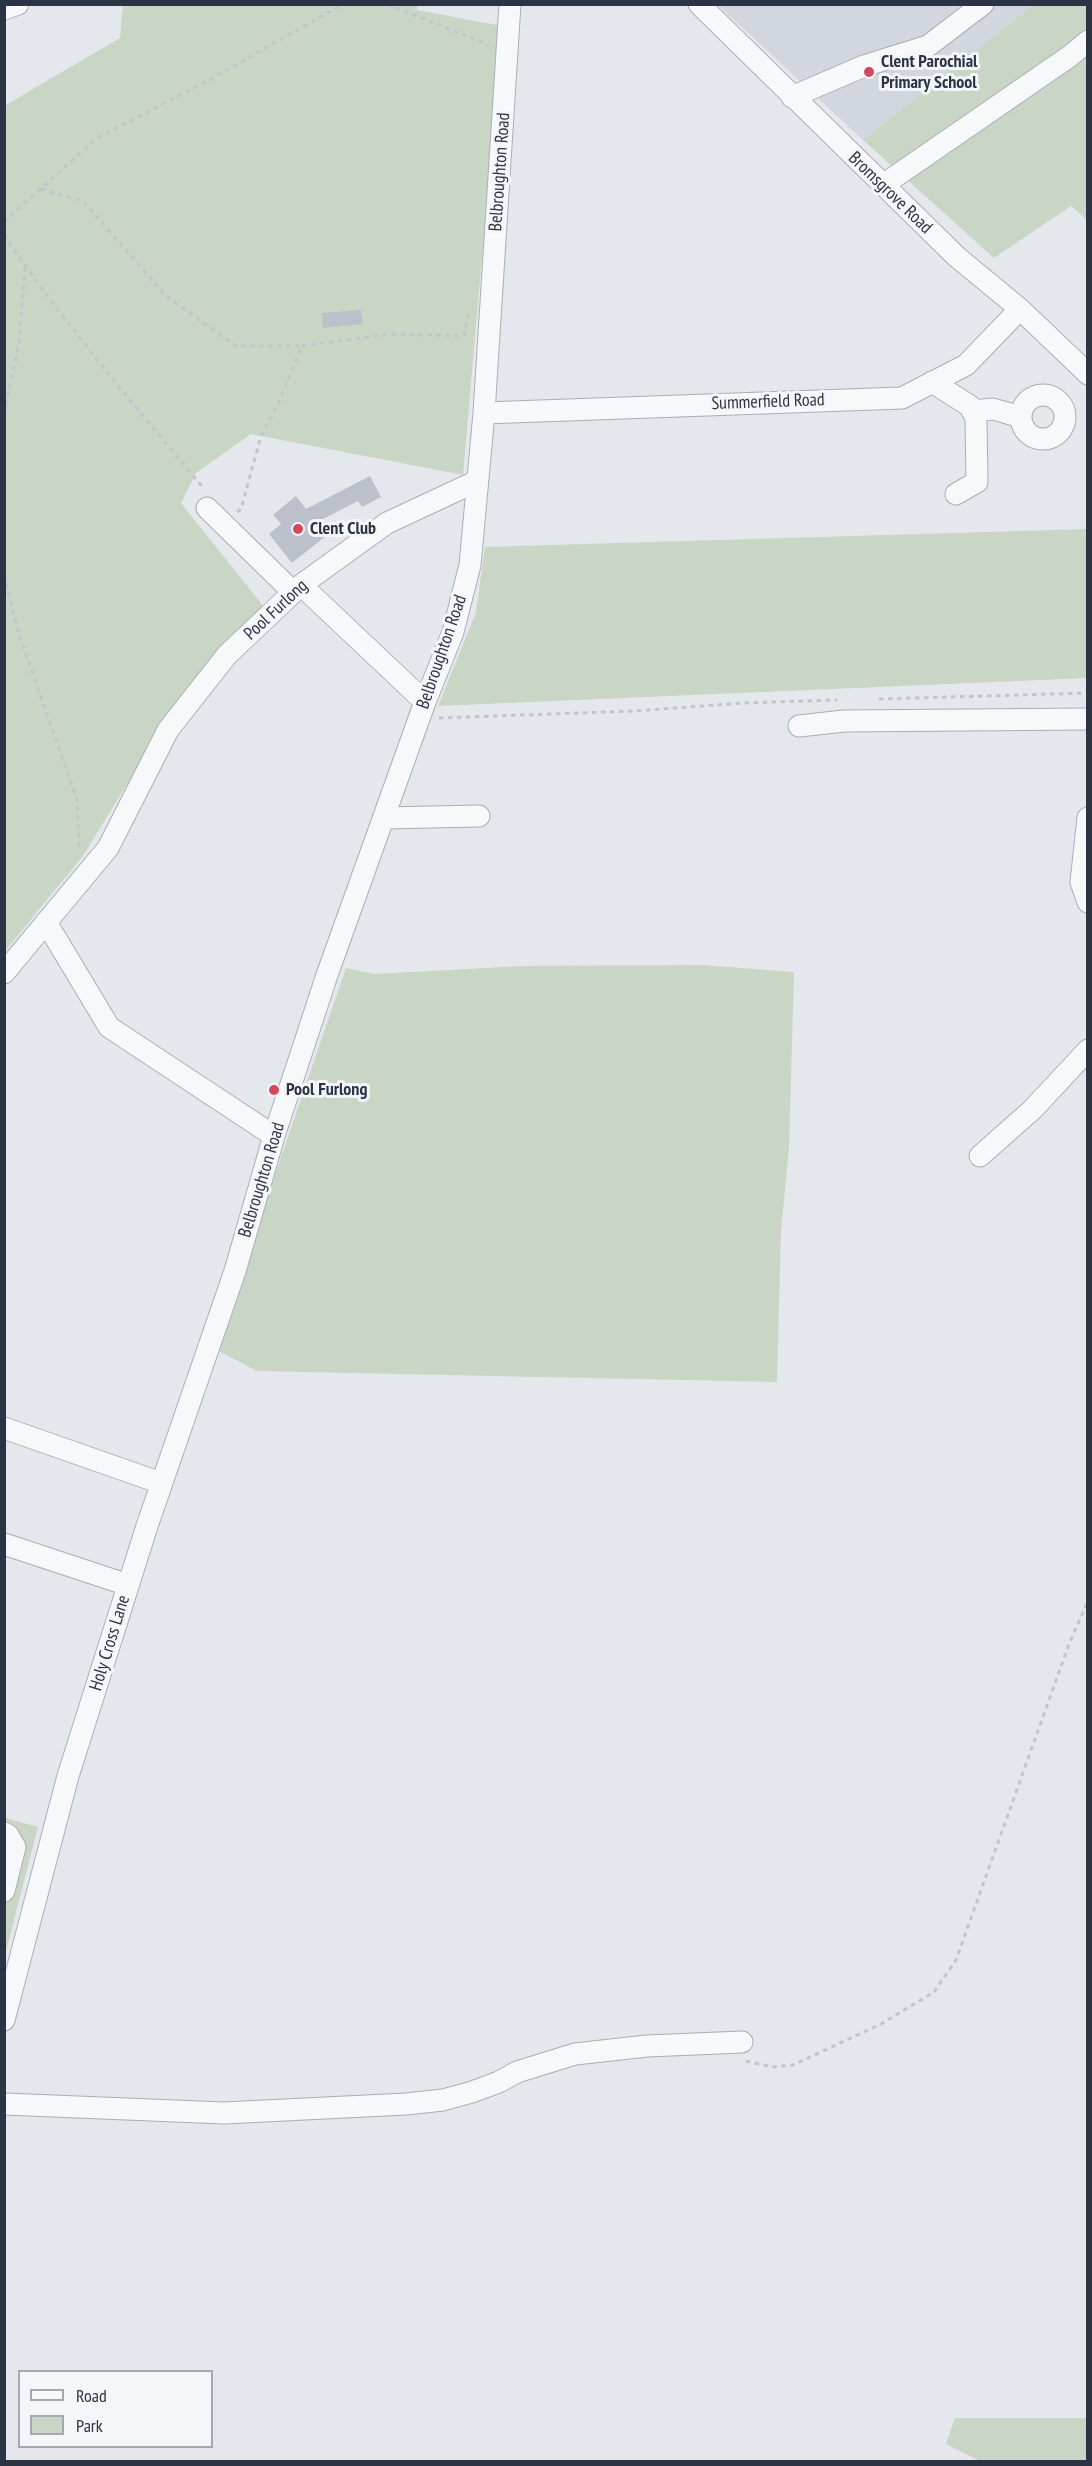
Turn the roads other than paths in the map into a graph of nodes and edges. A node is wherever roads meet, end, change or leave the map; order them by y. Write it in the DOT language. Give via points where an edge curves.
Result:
graph roads {
  1 [pos="18,4"];
  2 [pos="510,4"];
  3 [pos="699,4"];
  4 [pos="983,4"];
  5 [pos="4,9"];
  6 [pos="1088,41"];
  7 [pos="792,97"];
  8 [pos="883,185"];
  9 [pos="1020,309"];
  10 [pos="1088,374"];
  11 [pos="932,382"];
  12 [pos="972,411"];
  13 [pos="484,413"];
  14 [pos="1021,417"];
  15 [pos="477,481"];
  16 [pos="956,494"];
  17 [pos="207,508"];
  18 [pos="297,589"];
  19 [pos="423,709"];
  20 [pos="1088,718"];
  21 [pos="799,726"];
  22 [pos="479,816"];
  23 [pos="384,818"];
  24 [pos="1088,818"];
  25 [pos="1088,902"];
  26 [pos="46,922"];
  27 [pos="4,974"];
  28 [pos="1088,1050"];
  29 [pos="274,1136"];
  30 [pos="980,1156"];
  31 [pos="235,1271"];
  32 [pos="4,1428"];
  33 [pos="161,1483"];
  34 [pos="4,1544"];
  35 [pos="128,1585"];
  36 [pos="4,1833"];
  37 [pos="4,1891"];
  38 [pos="12,1956"];
  39 [pos="4,2020"];
  40 [pos="743,2051"];
  41 [pos="4,2104"];
  1 -- 5 [label="street"];
  2 -- 13 [label="street, Belbroughton Road"];
  3 -- 7 [label="street, Bromsgrove Road"];
  4 -- 7 [label="street" via="928,46 864,66"];
  6 -- 8 [label="street"];
  7 -- 8 [label="street, Bromsgrove Road"];
  8 -- 9 [label="street, Bromsgrove Road" via="957,257"];
  9 -- 10 [label="street, Bromsgrove Road"];
  9 -- 11 [label="street, Summerfield Road" via="966,365"];
  11 -- 12 [label="street"];
  11 -- 13 [label="street, Summerfield Road" via="902,398"];
  12 -- 14 [label="street" via="993,409"];
  12 -- 16 [label="street" via="976,418 977,482"];
  13 -- 15 [label="street, Belbroughton Road"];
  15 -- 18 [label="street, Pool Furlong" via="387,524"];
  15 -- 19 [label="street, Belbroughton Road" via="470,565 453,632"];
  17 -- 18 [label="street"];
  18 -- 19 [label="street"];
  18 -- 26 [label="street, Pool Furlong" via="227,655 168,730 108,848"];
  19 -- 23 [label="street, Belbroughton Road"];
  20 -- 21 [label="street" via="844,721"];
  22 -- 23 [label="street"];
  23 -- 29 [label="street, Belbroughton Road"];
  24 -- 25 [label="street" via="1081,882"];
  26 -- 27 [label="street, Pool Furlong"];
  26 -- 29 [label="street" via="109,1027"];
  28 -- 30 [label="street" via="1033,1109"];
  29 -- 31 [label="street, Belbroughton Road"];
  31 -- 33 [label="street, Holy Cross Lane"];
  32 -- 33 [label="street"];
  33 -- 35 [label="street, Holy Cross Lane"];
  34 -- 35 [label="street"];
  35 -- 38 [label="street, Holy Cross Lane"];
  36 -- 37 [label="street" via="15,1847"];
  38 -- 39 [label="street, Holy Cross Lane"];
  40 -- 41 [label="street" via="647,2046 575,2054 517,2072 472,2092 406,2104 224,2113"];
}
